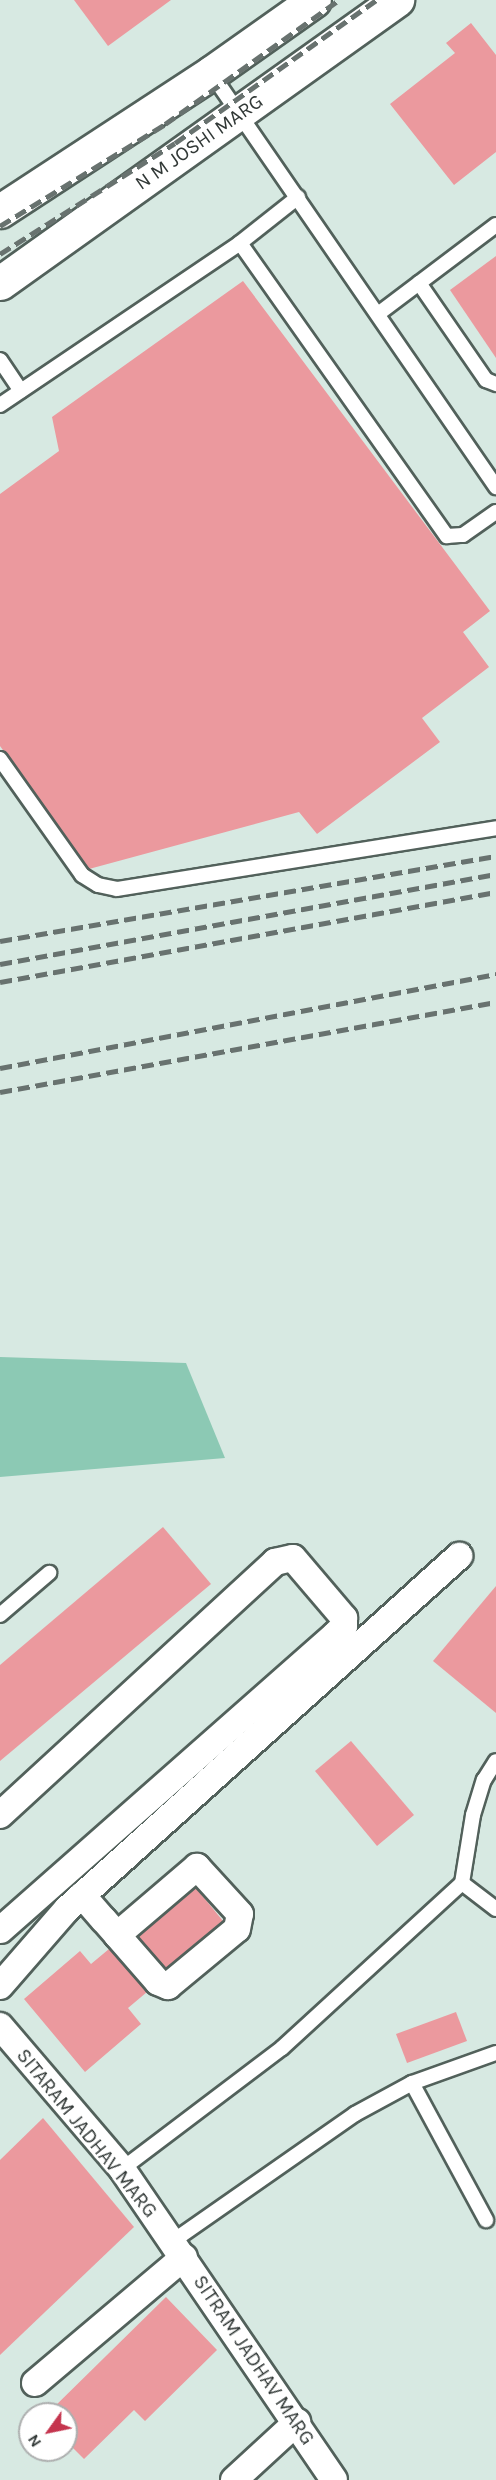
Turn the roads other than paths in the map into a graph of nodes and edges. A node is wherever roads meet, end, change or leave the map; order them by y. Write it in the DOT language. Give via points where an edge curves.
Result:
graph roads {
  1 [pos="314,0"];
  2 [pos="397,0"];
  3 [pos="211,73"];
  4 [pos="241,114"];
  5 [pos="298,197"];
  6 [pos="0,211"];
  7 [pos="496,225"];
  8 [pos="240,243"];
  9 [pos="0,283"];
  10 [pos="419,283"];
  11 [pos="378,314"];
  12 [pos="0,360"];
  13 [pos="496,384"];
  14 [pos="21,391"];
  15 [pos="0,405"];
  16 [pos="496,487"];
  17 [pos="496,512"];
  18 [pos="0,759"];
  19 [pos="496,828"];
  20 [pos="459,1556"];
  21 [pos="48,1573"];
  22 [pos="0,1616"];
  23 [pos="343,1645"];
  24 [pos="271,1691"];
  25 [pos="287,1711"];
  26 [pos="496,1762"];
  27 [pos="0,1815"];
  28 [pos="462,1883"];
  29 [pos="48,1889"];
  30 [pos="74,1902"];
  31 [pos="496,1910"];
  32 [pos="0,1930"];
  33 [pos="117,1935"];
  34 [pos="0,1986"];
  35 [pos="0,2026"];
  36 [pos="496,2053"];
  37 [pos="412,2083"];
  38 [pos="122,2169"];
  39 [pos="486,2220"];
  40 [pos="179,2249"];
  41 [pos="35,2384"];
  42 [pos="297,2422"];
  43 [pos="234,2480"];
  44 [pos="334,2480"];
  1 -- 3 [label="main road"];
  2 -- 4 [label="main road, N M JOSHI MARG"];
  3 -- 4 [label="lane"];
  3 -- 6 [label="main road"];
  4 -- 5 [label="lane"];
  4 -- 9 [label="main road, N M JOSHI MARG"];
  5 -- 8 [label="lane"];
  5 -- 11 [label="lane"];
  7 -- 10 [label="lane"];
  8 -- 14 [label="lane"];
  8 -- 17 [label="lane" via="447,536 463,535"];
  10 -- 11 [label="lane"];
  10 -- 13 [label="lane" via="486,380"];
  11 -- 16 [label="lane"];
  12 -- 14 [label="lane"];
  14 -- 15 [label="lane"];
  18 -- 19 [label="lane" via="82,875 98,885 117,889"];
  20 -- 23 [label="street"];
  21 -- 22 [label="lane"];
  23 -- 24 [label="street"];
  23 -- 25 [label="street"];
  23 -- 27 [label="street" via="345,1622 337,1609 293,1558 275,1562"];
  24 -- 25 [label="street"];
  24 -- 29 [label="street"];
  25 -- 30 [label="street"];
  26 -- 28 [label="lane" via="484,1780 473,1815"];
  28 -- 31 [label="lane"];
  28 -- 38 [label="lane" via="282,2048"];
  29 -- 30 [label="street"];
  29 -- 32 [label="street"];
  30 -- 33 [label="street"];
  30 -- 34 [label="street"];
  33 -- 33 [label="street" via="158,1982 168,1986 241,1922 240,1914 197,1867"];
  35 -- 38 [label="street, SITARAM JADHAV MARG"];
  36 -- 37 [label="lane"];
  37 -- 39 [label="lane"];
  37 -- 40 [label="lane" via="355,2114"];
  38 -- 40 [label="street, SITARAM JADHAV MARG"];
  40 -- 41 [label="street"];
  40 -- 42 [label="street, SITRAM JADHAV MARG"];
  42 -- 43 [label="street"];
  42 -- 44 [label="street, SITRAM JADHAV MARG"];
}
